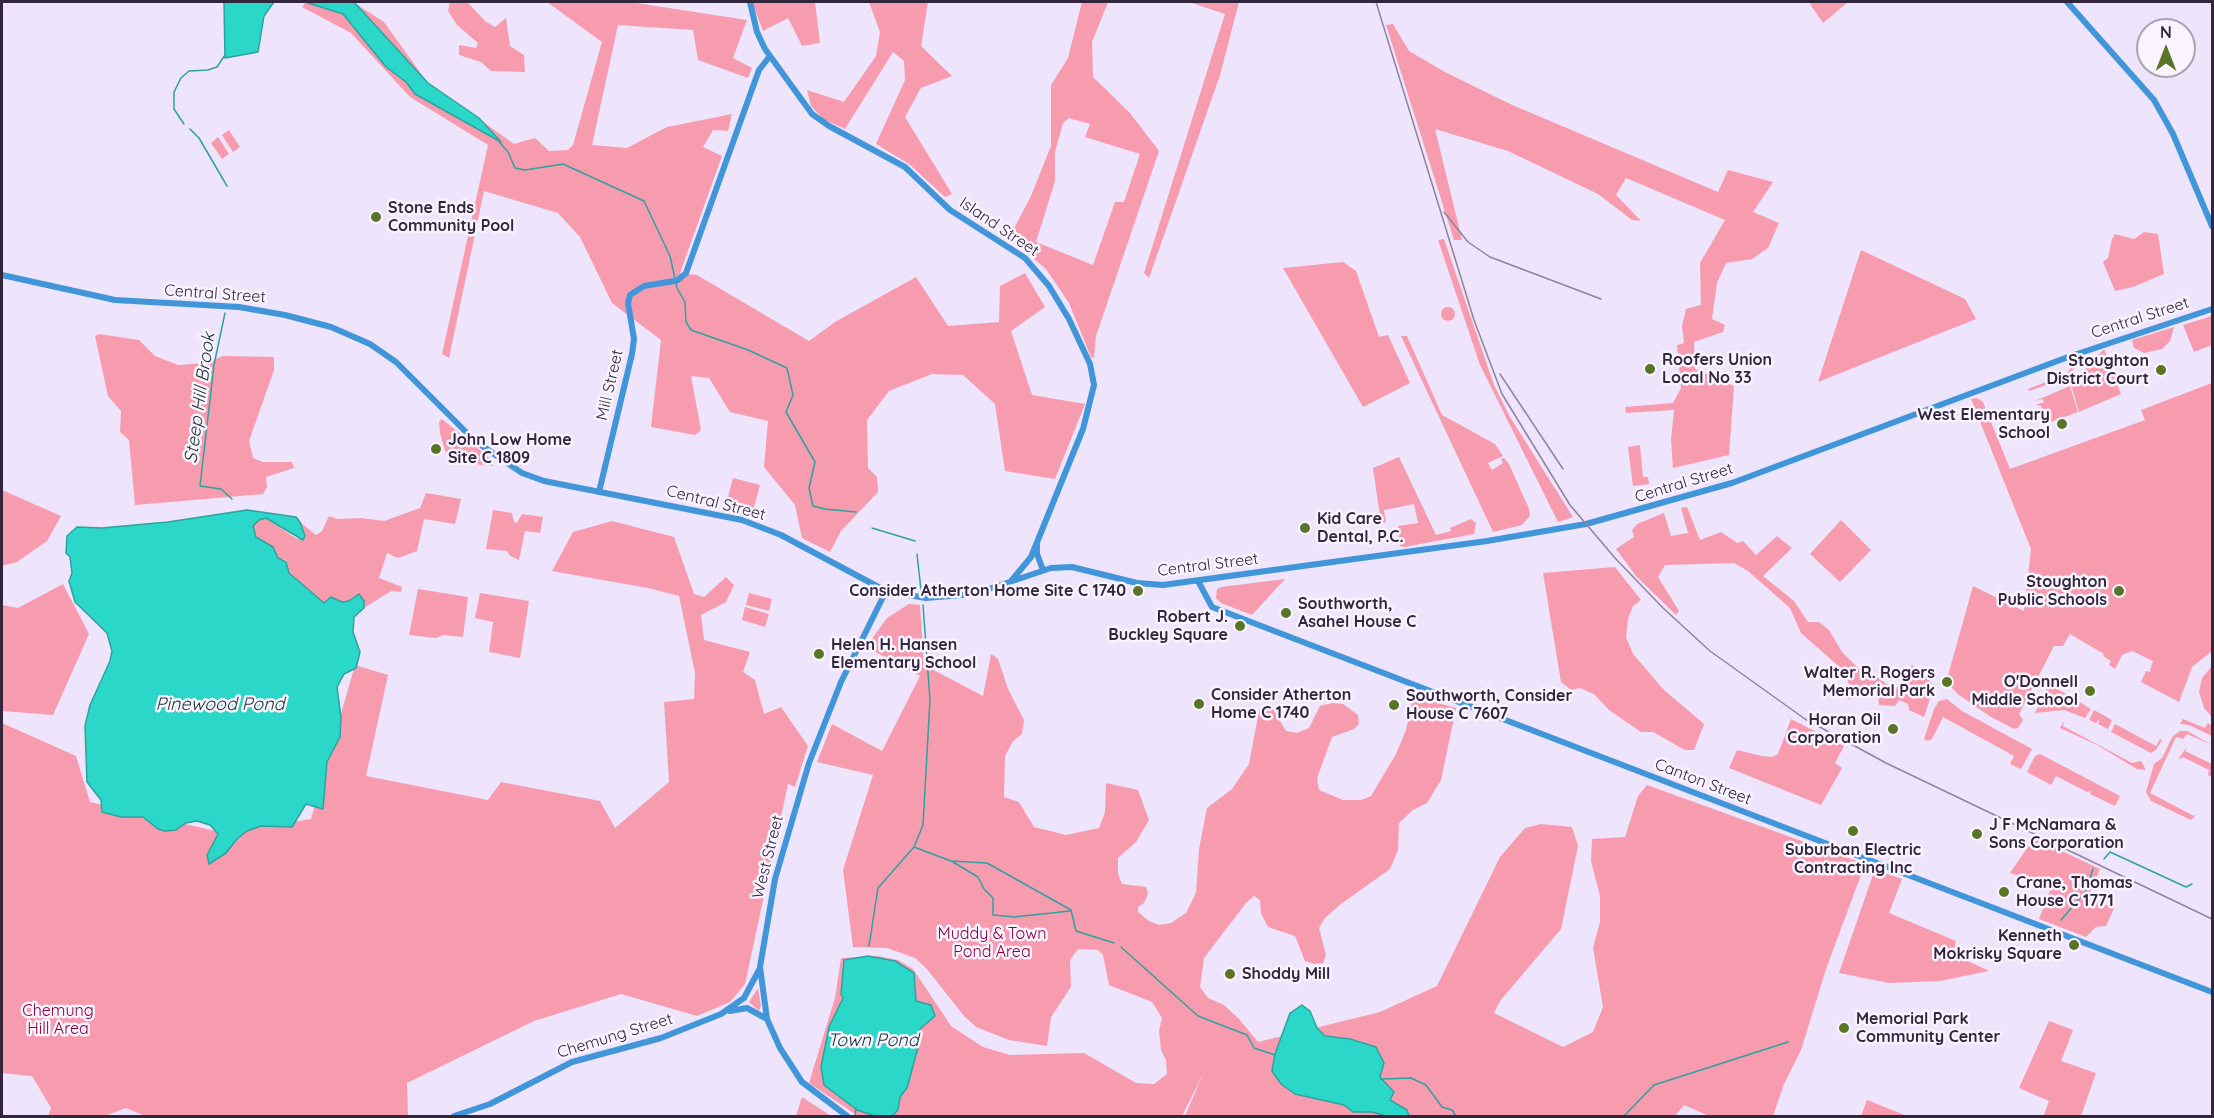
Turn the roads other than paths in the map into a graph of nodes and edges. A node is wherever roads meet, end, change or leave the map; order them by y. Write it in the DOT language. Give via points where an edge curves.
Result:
graph roads {
  1 [pos="750,2"];
  2 [pos="2067,2"];
  3 [pos="770,56"];
  4 [pos="2212,226"];
  5 [pos="2,275"];
  6 [pos="2212,309"];
  7 [pos="599,492"];
  8 [pos="1038,538"];
  9 [pos="1031,557"];
  10 [pos="1039,571"];
  11 [pos="1198,581"];
  12 [pos="1009,583"];
  13 [pos="886,591"];
  14 [pos="760,967"];
  15 [pos="2212,992"];
  16 [pos="721,1014"];
  17 [pos="768,1019"];
  18 [pos="454,1116"];
  19 [pos="847,1116"];
  1 -- 3 [label="main road, Island Street" via="757,32"];
  2 -- 4 [label="main road" via="2163,114"];
  3 -- 7 [label="main road, Mill Street" via="759,70 686,273 676,281 644,286 630,295 632,354"];
  3 -- 8 [label="main road, Island Street" via="812,114 905,167 950,210 1025,258 1070,320 1090,364 1093,393 1074,452"];
  5 -- 7 [label="main road, Central Street" via="126,302 265,311 337,329 370,344 402,366 466,434 506,464 533,478"];
  6 -- 11 [label="main road, Central Street" via="2097,346 1768,471 1662,505 1540,533"];
  7 -- 13 [label="main road, Central Street" via="752,524 781,535"];
  8 -- 9 [label="main road, Island Street"];
  8 -- 10 [label="main road"];
  9 -- 10 [label="main road"];
  9 -- 12 [label="main road, Island Street"];
  10 -- 11 [label="main road, Central Street" via="1072,567 1157,585"];
  10 -- 12 [label="main road, Central Street"];
  11 -- 15 [label="main road, Canton Street" via="1209,605 1238,617"];
  12 -- 13 [label="main road, Central Street" via="947,597 910,597"];
  13 -- 14 [label="main road, West Street" via="840,682 809,763 775,879"];
  14 -- 16 [label="main road, Chemung Street" via="744,998"];
  14 -- 17 [label="main road, West Street"];
  16 -- 17 [label="main road, Chemung Street" via="747,1008"];
  16 -- 18 [label="main road, Chemung Street" via="661,1038 572,1062 490,1104"];
  17 -- 19 [label="main road, West Street" via="780,1048 802,1082"];
}
